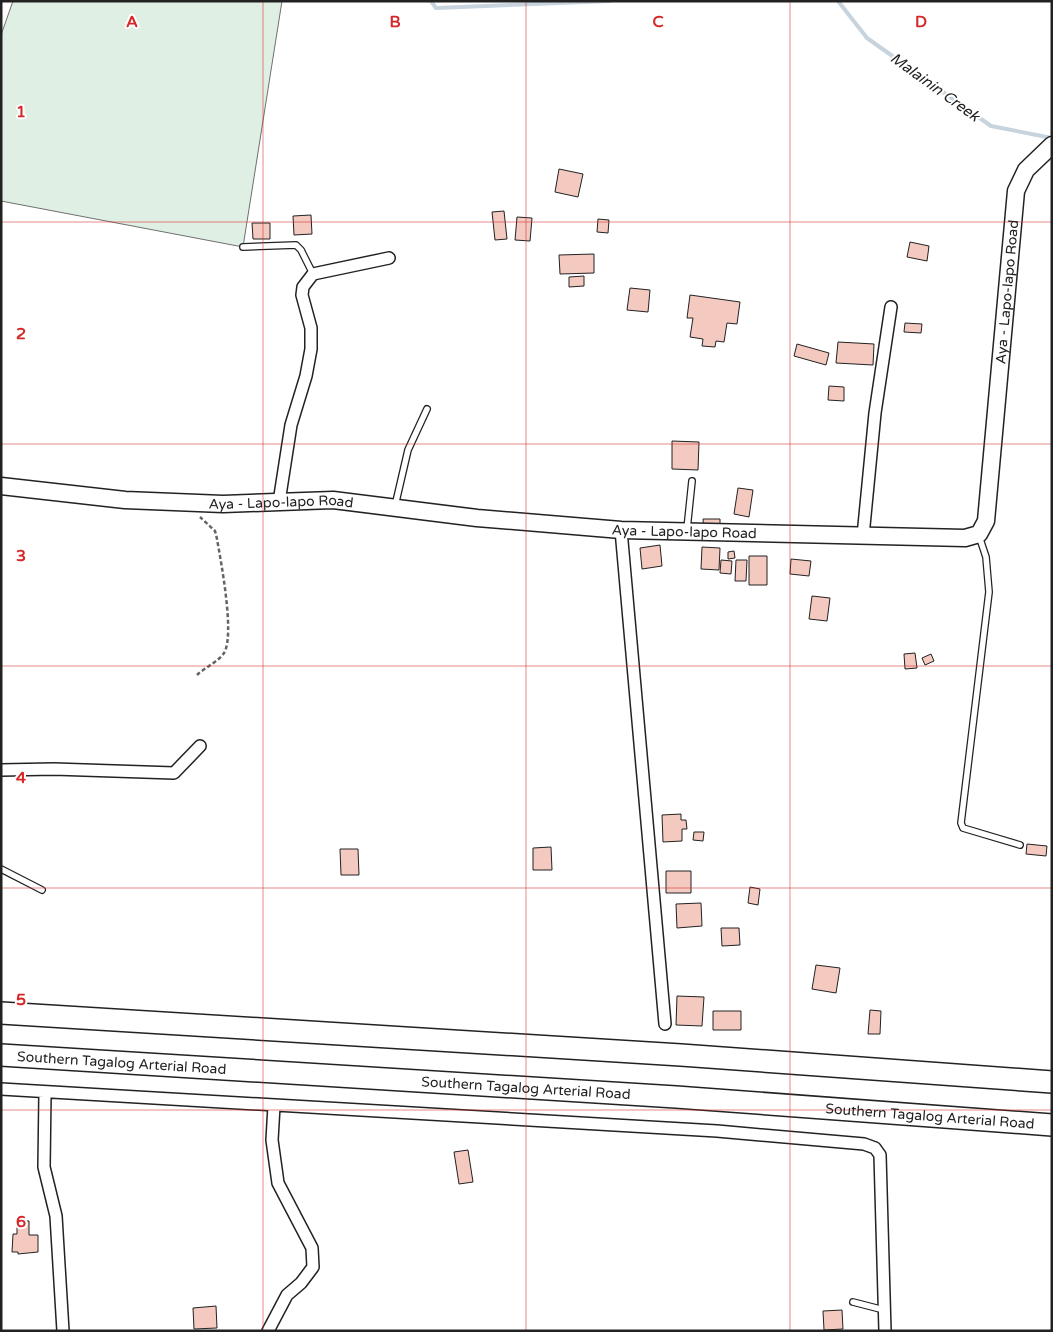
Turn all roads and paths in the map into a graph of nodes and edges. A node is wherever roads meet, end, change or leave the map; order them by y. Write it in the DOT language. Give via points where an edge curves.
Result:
graph roads {
  1 [pos="1047,149"];
  2 [pos="243,247"];
  3 [pos="389,258"];
  4 [pos="312,274"];
  5 [pos="891,307"];
  6 [pos="428,409"];
  7 [pos="692,481"];
  8 [pos="1,486"];
  9 [pos="279,502"];
  10 [pos="188,503"];
  11 [pos="395,508"];
  12 [pos="621,530"];
  13 [pos="687,532"];
  14 [pos="979,534"];
  15 [pos="863,536"];
  16 [pos="197,675"];
  17 [pos="200,746"];
  18 [pos="1,770"];
  19 [pos="1020,845"];
  20 [pos="1,869"];
  21 [pos="42,890"];
  22 [pos="1,1013"];
  23 [pos="665,1024"];
  24 [pos="1,1055"];
  25 [pos="1052,1082"];
  26 [pos="1,1089"];
  27 [pos="45,1092"];
  28 [pos="274,1106"];
  29 [pos="1052,1125"];
  30 [pos="854,1302"];
  31 [pos="884,1310"];
  32 [pos="63,1331"];
  33 [pos="268,1331"];
  34 [pos="885,1331"];
  1 -- 14 [label="street, Aya - Lapo-lapo Road" via="1026,170 1016,191 986,520"];
  2 -- 4 [label="lane" via="296,245"];
  3 -- 4 [label="street"];
  4 -- 9 [label="street" via="303,287 302,295 311,328 311,350 291,425"];
  5 -- 15 [label="street" via="875,413"];
  6 -- 11 [label="lane" via="408,450"];
  7 -- 13 [label="lane"];
  8 -- 10 [label="street, Aya - Lapo-lapo Road" via="125,500"];
  9 -- 10 [label="street, Aya - Lapo-lapo Road"];
  9 -- 11 [label="street, Aya - Lapo-lapo Road" via="333,500"];
  10 -- 16 [label="path" via="215,530 226,596 227,647 222,656"];
  11 -- 12 [label="street, Aya - Lapo-lapo Road"];
  12 -- 13 [label="street, Aya - Lapo-lapo Road"];
  12 -- 23 [label="street"];
  13 -- 15 [label="street, Aya - Lapo-lapo Road"];
  14 -- 15 [label="street, Aya - Lapo-lapo Road" via="965,538"];
  14 -- 19 [label="lane" via="986,558 989,592 961,823 977,834"];
  17 -- 18 [label="street" via="174,773"];
  20 -- 21 [label="lane"];
  22 -- 25 [label="highway" via="681,1055"];
  24 -- 29 [label="highway, Southern Tagalog Arterial Road" via="676,1097"];
  26 -- 27 [label="street"];
  27 -- 28 [label="street"];
  27 -- 32 [label="street" via="44,1167 56,1216"];
  28 -- 31 [label="street" via="717,1131 864,1144 875,1148 880,1155"];
  28 -- 33 [label="street" via="272,1140 278,1183 312,1248 313,1266 301,1283 286,1294"];
  30 -- 31 [label="lane"];
  31 -- 34 [label="street"];
}
